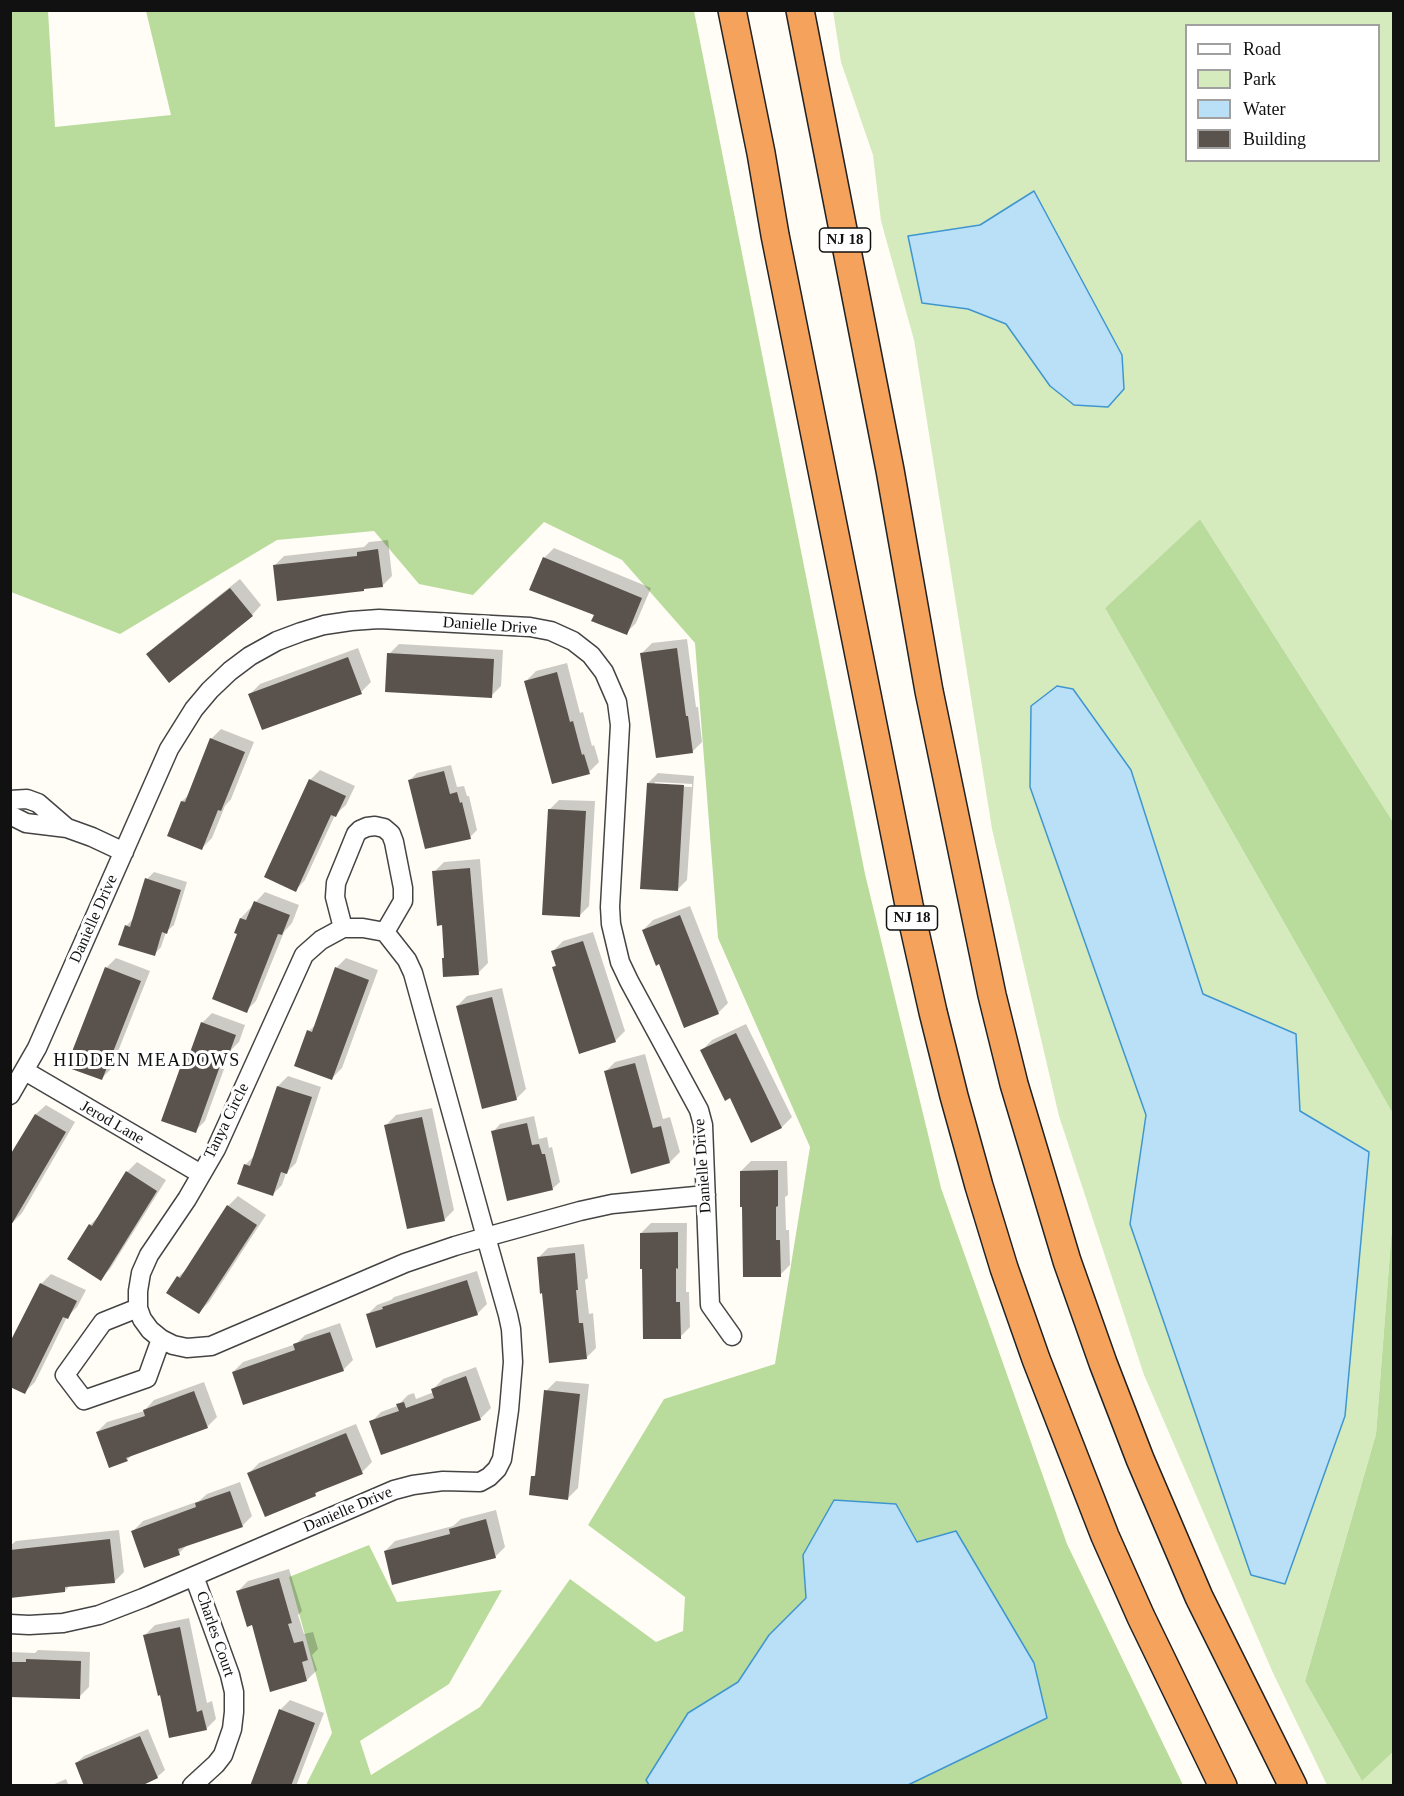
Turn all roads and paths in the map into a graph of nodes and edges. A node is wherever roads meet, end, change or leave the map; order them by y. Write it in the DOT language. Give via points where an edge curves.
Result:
graph roads {
  1 [pos="717,10"];
  2 [pos="732,10"];
  3 [pos="800,10"];
  4 [pos="775,235"];
  5 [pos="10,800"];
  6 [pos="10,815"];
  7 [pos="67,828"];
  8 [pos="124,852"];
  9 [pos="343,928"];
  10 [pos="385,932"];
  11 [pos="25,1071"];
  12 [pos="10,1095"];
  13 [pos="201,1173"];
  14 [pos="706,1195"];
  15 [pos="486,1237"];
  16 [pos="138,1308"];
  17 [pos="732,1336"];
  18 [pos="161,1339"];
  19 [pos="194,1576"];
  20 [pos="10,1624"];
  21 [pos="192,1785"];
  22 [pos="1223,1785"];
  23 [pos="1293,1785"];
  1 -- 4 [label="highway"];
  2 -- 4 [label="highway, NJ 18"];
  3 -- 23 [label="highway, NJ 18" via="929,691 1014,1084 1067,1261 1140,1459 1199,1597"];
  4 -- 22 [label="highway, NJ 18" via="912,916 979,1186 1036,1359 1105,1536"];
  5 -- 7 [label="street" via="38,803"];
  6 -- 7 [label="street" via="26,823"];
  7 -- 8 [label="street"];
  8 -- 11 [label="street, Danielle Drive"];
  8 -- 14 [label="street, Danielle Drive" via="169,749 194,709 230,671 278,641 324,625 379,619 530,627 573,641 604,672 619,712 610,907 615,943 628,981 699,1110"];
  9 -- 10 [label="street"];
  9 -- 10 [label="street" via="335,897 336,883 356,834 375,826 391,834 403,888 403,901"];
  9 -- 13 [label="street, Tanya Circle" via="304,955 216,1149"];
  10 -- 15 [label="street" via="413,973"];
  11 -- 12 [label="street, Danielle Drive"];
  11 -- 13 [label="street, Jerod Lane"];
  13 -- 16 [label="street, Tanya Circle" via="149,1255 141,1273"];
  14 -- 15 [label="street" via="612,1204"];
  14 -- 17 [label="street, Danielle Drive" via="710,1305"];
  15 -- 18 [label="street" via="405,1263 212,1346 187,1348"];
  15 -- 19 [label="street, Danielle Drive" via="508,1315 513,1362 502,1459 497,1468 480,1482 443,1481 394,1490"];
  16 -- 18 [label="street" via="150,1330"];
  16 -- 18 [label="street" via="103,1322 65,1375 84,1400 147,1378"];
  19 -- 20 [label="street, Danielle Drive" via="99,1616 63,1623"];
  19 -- 21 [label="street, Charles Court" via="230,1676 234,1712 223,1755"];
}
